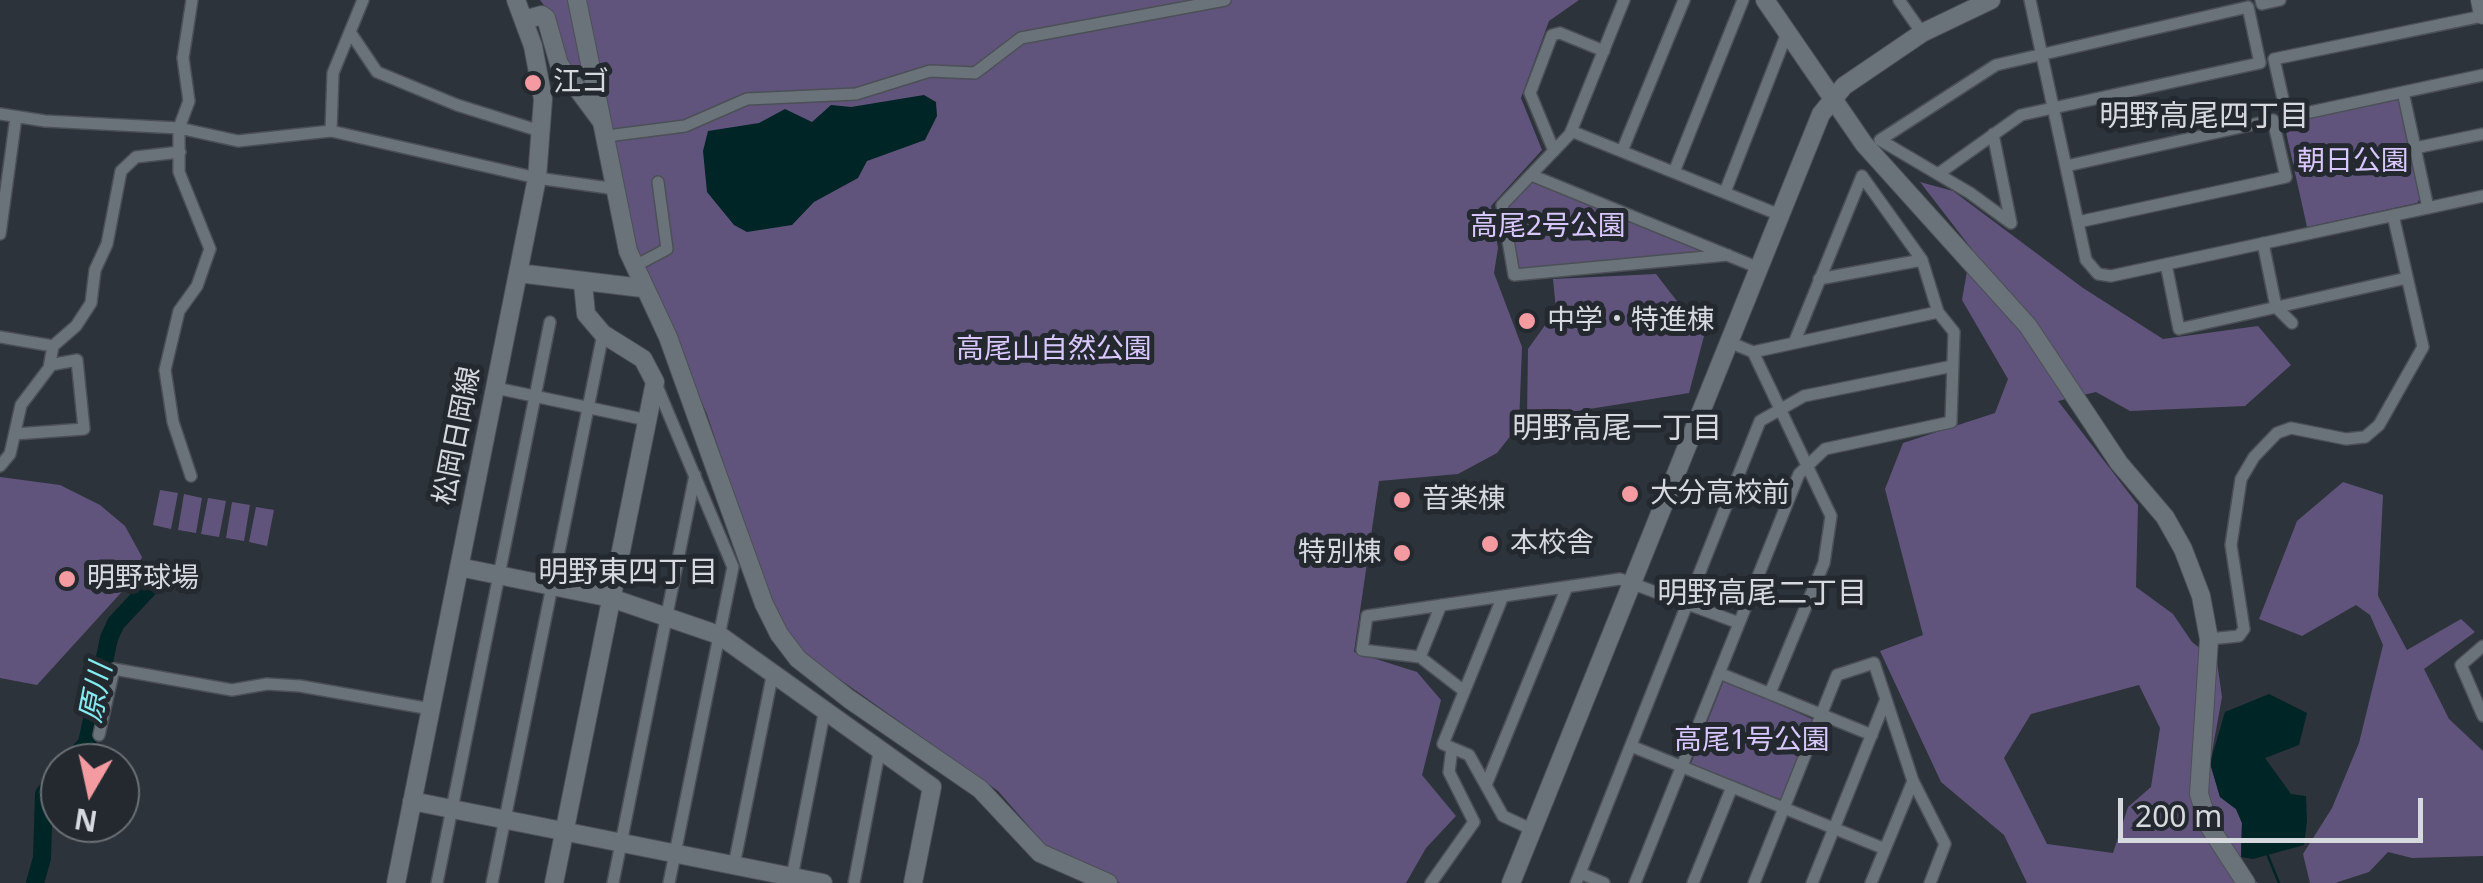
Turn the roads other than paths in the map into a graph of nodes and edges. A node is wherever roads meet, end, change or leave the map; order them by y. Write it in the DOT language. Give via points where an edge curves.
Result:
graph roads {
  1 [pos="192,0"];
  2 [pos="362,0"];
  3 [pos="516,0"];
  4 [pos="577,0"];
  5 [pos="1225,0"];
  6 [pos="1624,0"];
  7 [pos="1684,0"];
  8 [pos="1743,0"];
  9 [pos="1765,0"];
  10 [pos="1899,0"];
  11 [pos="1992,0"];
  12 [pos="2030,0"];
  13 [pos="2261,0"];
  14 [pos="2280,0"];
  15 [pos="2480,0"];
  16 [pos="2483,15"];
  17 [pos="524,20"];
  18 [pos="350,32"];
  19 [pos="1788,33"];
  20 [pos="1922,33"];
  21 [pos="1604,51"];
  22 [pos="2041,53"];
  23 [pos="2483,76"];
  24 [pos="2403,92"];
  25 [pos="1832,98"];
  26 [pos="2054,108"];
  27 [pos="0,114"];
  28 [pos="16,117"];
  29 [pos="180,128"];
  30 [pos="604,129"];
  31 [pos="331,131"];
  32 [pos="1571,131"];
  33 [pos="543,132"];
  34 [pos="1993,134"];
  35 [pos="2483,134"];
  36 [pos="2415,148"];
  37 [pos="1554,151"];
  38 [pos="1622,151"];
  39 [pos="180,152"];
  40 [pos="2066,166"];
  41 [pos="1674,172"];
  42 [pos="1531,174"];
  43 [pos="1938,174"];
  44 [pos="537,178"];
  45 [pos="658,182"];
  46 [pos="3,184"];
  47 [pos="616,189"];
  48 [pos="1724,192"];
  49 [pos="2483,196"];
  50 [pos="2428,208"];
  51 [pos="1780,215"];
  52 [pos="2393,215"];
  53 [pos="2078,222"];
  54 [pos="0,234"];
  55 [pos="2263,243"];
  56 [pos="1728,255"];
  57 [pos="1922,260"];
  58 [pos="2166,264"];
  59 [pos="634,267"];
  60 [pos="1759,268"];
  61 [pos="518,274"];
  62 [pos="2407,278"];
  63 [pos="1819,279"];
  64 [pos="583,284"];
  65 [pos="642,288"];
  66 [pos="2276,307"];
  67 [pos="1938,312"];
  68 [pos="550,322"];
  69 [pos="2292,323"];
  70 [pos="603,334"];
  71 [pos="0,337"];
  72 [pos="1729,342"];
  73 [pos="1794,343"];
  74 [pos="53,346"];
  75 [pos="1754,352"];
  76 [pos="50,365"];
  77 [pos="1954,366"];
  78 [pos="655,382"];
  79 [pos="496,388"];
  80 [pos="535,396"];
  81 [pos="588,407"];
  82 [pos="1780,409"];
  83 [pos="647,420"];
  84 [pos="15,434"];
  85 [pos="1806,464"];
  86 [pos="0,466"];
  87 [pos="696,474"];
  88 [pos="191,476"];
  89 [pos="460,567"];
  90 [pos="499,575"];
  91 [pos="1633,581"];
  92 [pos="552,586"];
  93 [pos="1567,586"];
  94 [pos="1503,596"];
  95 [pos="611,598"];
  96 [pos="1688,602"];
  97 [pos="1442,605"];
  98 [pos="667,616"];
  99 [pos="1740,623"];
  100 [pos="719,636"];
  101 [pos="2209,639"];
  102 [pos="2482,649"];
  103 [pos="1420,657"];
  104 [pos="1720,673"];
  105 [pos="772,677"];
  106 [pos="1464,691"];
  107 [pos="1770,694"];
  108 [pos="1886,699"];
  109 [pos="431,709"];
  110 [pos="824,714"];
  111 [pos="1821,714"];
  112 [pos="2483,716"];
  113 [pos="98,735"];
  114 [pos="1872,735"];
  115 [pos="1630,746"];
  116 [pos="1452,748"];
  117 [pos="879,753"];
  118 [pos="1682,767"];
  119 [pos="1913,782"];
  120 [pos="1486,785"];
  121 [pos="1732,787"];
  122 [pos="412,801"];
  123 [pos="1783,808"];
  124 [pos="452,809"];
  125 [pos="505,820"];
  126 [pos="1834,828"];
  127 [pos="1532,830"];
  128 [pos="564,831"];
  129 [pos="621,843"];
  130 [pos="1885,849"];
  131 [pos="675,854"];
  132 [pos="734,865"];
  133 [pos="757,877"];
  134 [pos="792,877"];
  135 [pos="1578,878"];
  136 [pos="396,883"];
  137 [pos="437,883"];
  138 [pos="492,883"];
  139 [pos="554,883"];
  140 [pos="613,883"];
  141 [pos="670,883"];
  142 [pos="823,883"];
  143 [pos="854,883"];
  144 [pos="913,883"];
  145 [pos="1108,883"];
  146 [pos="1431,883"];
  147 [pos="1511,883"];
  148 [pos="1604,883"];
  149 [pos="1635,883"];
  150 [pos="1693,883"];
  151 [pos="1754,883"];
  152 [pos="1812,883"];
  153 [pos="1871,883"];
  154 [pos="1930,883"];
  155 [pos="2246,883"];
  1 -- 29 [label="street" via="183,58 189,101"];
  2 -- 18 [label="street"];
  3 -- 17 [label="street, 松岡日岡線"];
  4 -- 30 [label="street"];
  5 -- 30 [label="street" via="1021,38 975,73 930,71 856,94 747,99 685,126"];
  6 -- 21 [label="street"];
  7 -- 38 [label="street"];
  8 -- 41 [label="street"];
  9 -- 19 [label="street"];
  10 -- 20 [label="street"];
  11 -- 20 [label="street"];
  12 -- 22 [label="street"];
  13 -- 14 [label="street"];
  15 -- 16 [label="street"];
  16 -- 24 [label="street" via="2274,59 2287,117"];
  17 -- 30 [label="street" via="546,18 559,64"];
  17 -- 33 [label="street, 松岡日岡線" via="540,82"];
  18 -- 31 [label="street" via="333,73"];
  18 -- 33 [label="street" via="377,72"];
  19 -- 25 [label="street"];
  19 -- 48 [label="street"];
  20 -- 25 [label="street"];
  21 -- 32 [label="street"];
  21 -- 37 [label="street" via="1560,33 1552,36 1530,94"];
  22 -- 26 [label="street"];
  22 -- 26 [label="street" via="2248,7 2260,63"];
  22 -- 43 [label="street" via="1985,69 1880,140"];
  23 -- 24 [label="street"];
  24 -- 36 [label="street"];
  25 -- 51 [label="street"];
  25 -- 101 [label="street" via="1864,144 2016,309 2120,464 2165,517 2194,574"];
  26 -- 34 [label="street" via="2021,115"];
  26 -- 40 [label="street"];
  27 -- 28 [label="street"];
  28 -- 29 [label="street"];
  28 -- 46 [label="street"];
  29 -- 31 [label="street" via="238,142"];
  29 -- 39 [label="street"];
  30 -- 47 [label="street"];
  31 -- 44 [label="street"];
  32 -- 37 [label="street"];
  32 -- 38 [label="street"];
  33 -- 44 [label="street, 松岡日岡線"];
  34 -- 43 [label="street"];
  34 -- 43 [label="street" via="2011,223"];
  35 -- 36 [label="street"];
  36 -- 50 [label="street"];
  37 -- 42 [label="street"];
  38 -- 41 [label="street"];
  39 -- 74 [label="street" via="127,161 88,311"];
  39 -- 88 [label="street" via="180,179 210,242 197,286 170,334 165,370"];
  40 -- 53 [label="street"];
  40 -- 53 [label="street" via="2273,120 2286,177"];
  41 -- 48 [label="street"];
  42 -- 56 [label="street"];
  42 -- 56 [label="street" via="1502,205 1514,274"];
  44 -- 47 [label="street"];
  44 -- 61 [label="street, 松岡日岡線"];
  45 -- 59 [label="street" via="667,249"];
  46 -- 54 [label="street"];
  47 -- 59 [label="street"];
  48 -- 51 [label="street"];
  49 -- 50 [label="street"];
  50 -- 52 [label="street"];
  51 -- 60 [label="street"];
  52 -- 55 [label="street"];
  52 -- 62 [label="street"];
  53 -- 58 [label="street" via="2086,260 2098,274"];
  55 -- 58 [label="street"];
  55 -- 66 [label="street"];
  56 -- 60 [label="street"];
  57 -- 63 [label="street"];
  57 -- 63 [label="street" via="1862,176"];
  57 -- 67 [label="street"];
  58 -- 66 [label="street" via="2179,329"];
  59 -- 65 [label="street"];
  60 -- 72 [label="street"];
  61 -- 64 [label="street"];
  61 -- 79 [label="street, 松岡日岡線"];
  62 -- 66 [label="street"];
  62 -- 101 [label="street" via="2424,342 2379,425 2356,440 2284,429 2244,473 2231,544 2244,629 2239,636"];
  63 -- 73 [label="street"];
  64 -- 65 [label="street"];
  64 -- 70 [label="street" via="586,314"];
  65 -- 145 [label="street" via="692,399 764,604 798,659 980,790 1040,853"];
  66 -- 69 [label="street"];
  67 -- 73 [label="street"];
  67 -- 77 [label="street" via="1954,332"];
  68 -- 80 [label="street"];
  70 -- 78 [label="street" via="644,359"];
  70 -- 81 [label="street"];
  71 -- 74 [label="street"];
  72 -- 75 [label="street"];
  72 -- 91 [label="street"];
  73 -- 75 [label="street"];
  74 -- 76 [label="street"];
  75 -- 82 [label="street"];
  76 -- 84 [label="street" via="21,405"];
  76 -- 84 [label="street" via="77,360 84,430"];
  77 -- 82 [label="street" via="1804,396"];
  77 -- 85 [label="street" via="1951,422 1825,449"];
  78 -- 83 [label="street"];
  78 -- 87 [label="street"];
  79 -- 80 [label="street"];
  79 -- 89 [label="street, 松岡日岡線"];
  80 -- 81 [label="street"];
  80 -- 90 [label="street"];
  81 -- 83 [label="street"];
  81 -- 92 [label="street"];
  82 -- 85 [label="street"];
  82 -- 96 [label="street" via="1760,421"];
  83 -- 95 [label="street"];
  84 -- 86 [label="street"];
  85 -- 99 [label="street"];
  85 -- 107 [label="street" via="1831,516 1824,563"];
  87 -- 98 [label="street"];
  87 -- 100 [label="street" via="733,567"];
  89 -- 90 [label="street"];
  89 -- 109 [label="street, 松岡日岡線"];
  90 -- 92 [label="street"];
  90 -- 124 [label="street"];
  91 -- 93 [label="street"];
  91 -- 96 [label="street"];
  91 -- 127 [label="street"];
  92 -- 95 [label="street"];
  92 -- 125 [label="street"];
  93 -- 94 [label="street"];
  93 -- 120 [label="street"];
  94 -- 97 [label="street"];
  94 -- 106 [label="street"];
  95 -- 98 [label="street"];
  95 -- 128 [label="street"];
  96 -- 99 [label="street"];
  96 -- 115 [label="street"];
  97 -- 103 [label="street"];
  97 -- 103 [label="street" via="1367,616 1362,650"];
  98 -- 100 [label="street"];
  98 -- 129 [label="street"];
  99 -- 104 [label="street"];
  100 -- 105 [label="street"];
  100 -- 131 [label="street"];
  101 -- 155 [label="street" via="2198,794 2209,826"];
  102 -- 112 [label="street" via="2461,664"];
  103 -- 106 [label="street"];
  104 -- 107 [label="street"];
  104 -- 118 [label="street"];
  105 -- 110 [label="street"];
  105 -- 132 [label="street"];
  106 -- 116 [label="street" via="1443,744"];
  107 -- 111 [label="street"];
  108 -- 111 [label="street" via="1874,662 1837,675"];
  108 -- 114 [label="street"];
  108 -- 119 [label="street"];
  109 -- 113 [label="street" via="300,686 232,690 114,669"];
  109 -- 122 [label="street, 松岡日岡線"];
  110 -- 117 [label="street"];
  110 -- 134 [label="street"];
  111 -- 114 [label="street"];
  111 -- 123 [label="street"];
  114 -- 126 [label="street"];
  115 -- 118 [label="street"];
  115 -- 135 [label="street"];
  116 -- 120 [label="street" via="1469,754"];
  116 -- 146 [label="street" via="1449,772 1474,822"];
  117 -- 143 [label="street"];
  117 -- 144 [label="street" via="932,787"];
  118 -- 121 [label="street"];
  118 -- 149 [label="street"];
  119 -- 130 [label="street"];
  119 -- 154 [label="street" via="1946,844"];
  120 -- 127 [label="street" via="1503,816"];
  121 -- 123 [label="street"];
  121 -- 150 [label="street"];
  122 -- 124 [label="street"];
  122 -- 136 [label="street, 松岡日岡線"];
  123 -- 126 [label="street"];
  123 -- 151 [label="street"];
  124 -- 125 [label="street"];
  124 -- 137 [label="street"];
  125 -- 128 [label="street"];
  125 -- 138 [label="street"];
  126 -- 130 [label="street"];
  126 -- 152 [label="street"];
  127 -- 147 [label="street"];
  128 -- 129 [label="street"];
  128 -- 139 [label="street"];
  129 -- 131 [label="street"];
  129 -- 140 [label="street"];
  130 -- 153 [label="street"];
  131 -- 132 [label="street"];
  131 -- 141 [label="street"];
  132 -- 133 [label="street"];
  133 -- 134 [label="street"];
  134 -- 142 [label="street"];
  135 -- 148 [label="street"];
}
